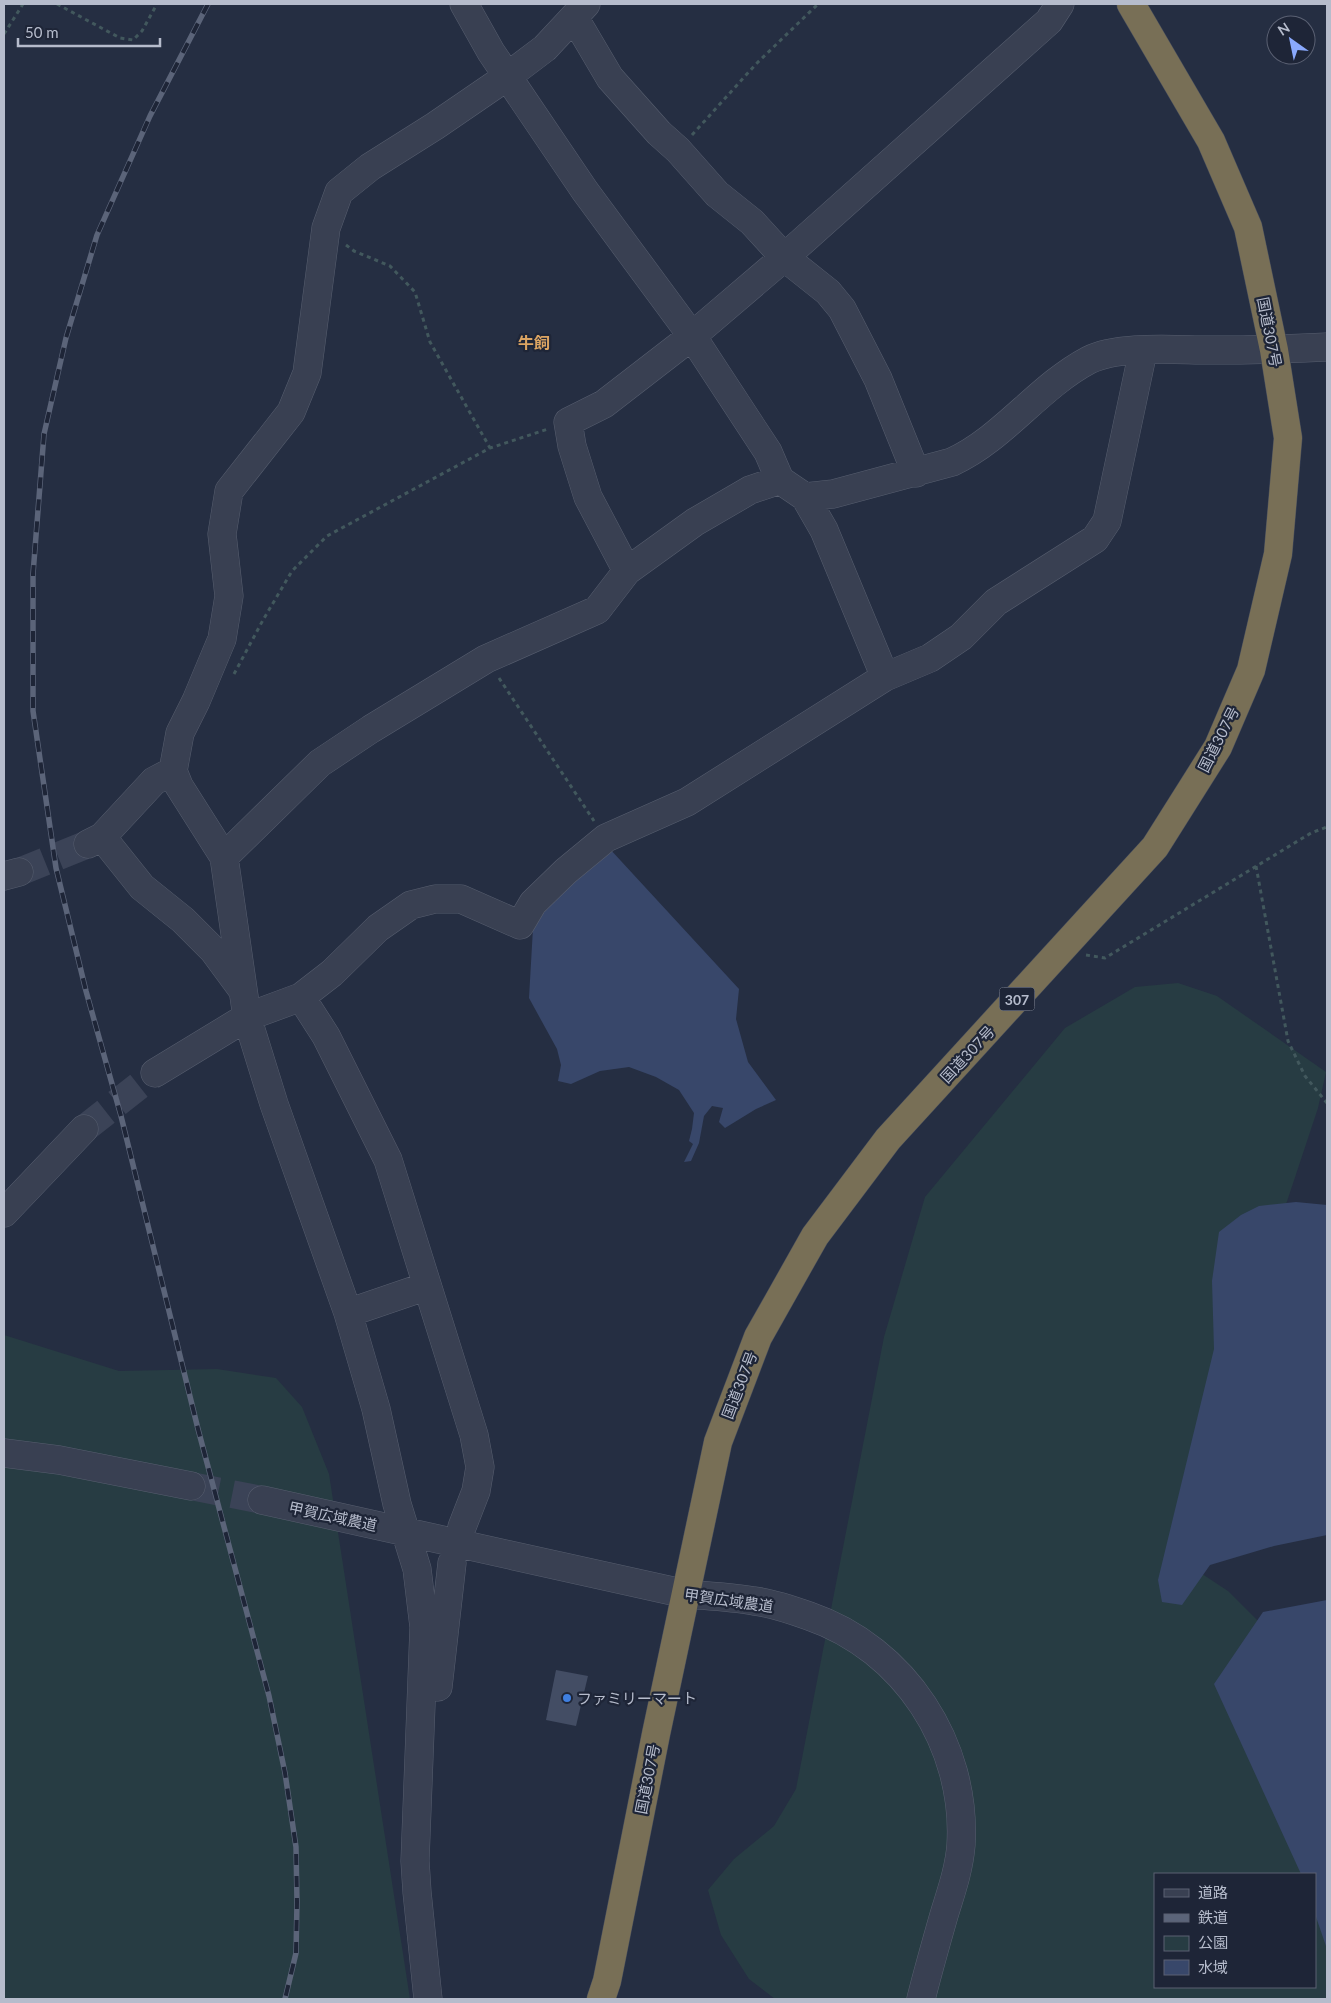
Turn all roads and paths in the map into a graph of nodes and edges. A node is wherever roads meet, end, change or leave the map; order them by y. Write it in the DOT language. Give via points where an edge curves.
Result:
graph roads {
  1 [pos="23,4"];
  2 [pos="57,4"];
  3 [pos="157,4"];
  4 [pos="464,4"];
  5 [pos="818,4"];
  6 [pos="1131,4"];
  7 [pos="580,10"];
  8 [pos="1049,10"];
  9 [pos="4,34"];
  10 [pos="508,76"];
  11 [pos="678,150"];
  12 [pos="326,228"];
  13 [pos="784,257"];
  14 [pos="692,336"];
  15 [pos="1327,348"];
  16 [pos="1274,350"];
  17 [pos="1143,351"];
  18 [pos="568,422"];
  19 [pos="490,448"];
  20 [pos="916,472"];
  21 [pos="780,480"];
  22 [pos="805,497"];
  23 [pos="627,571"];
  24 [pos="486,660"];
  25 [pos="233,676"];
  26 [pos="885,677"];
  27 [pos="173,771"];
  28 [pos="1327,827"];
  29 [pos="606,838"];
  30 [pos="224,857"];
  31 [pos="1256,866"];
  32 [pos="1060,952"];
  33 [pos="301,997"];
  34 [pos="245,1004"];
  35 [pos="155,1073"];
  36 [pos="1327,1103"];
  37 [pos="84,1129"];
  38 [pos="4,1212"];
  39 [pos="427,1286"];
  40 [pos="348,1313"];
  41 [pos="4,1454"];
  42 [pos="191,1486"];
  43 [pos="262,1500"];
  44 [pos="462,1527"];
  45 [pos="406,1532"];
  46 [pos="452,1563"];
  47 [pos="686,1594"];
  48 [pos="419,1754"];
  49 [pos="428,1999"];
  50 [pos="601,1999"];
  51 [pos="921,1999"];
  1 -- 9 [label="path"];
  2 -- 3 [label="path" via="120,38 133,40"];
  4 -- 10 [label="street"];
  5 -- 11 [label="path" via="756,64"];
  6 -- 16 [label="highway, 国道307号 / 307" via="1211,140 1248,227"];
  7 -- 10 [label="street" via="545,48"];
  7 -- 11 [label="street" via="610,78"];
  8 -- 13 [label="street"];
  10 -- 12 [label="street" via="370,167 339,192"];
  10 -- 14 [label="street" via="585,191"];
  11 -- 13 [label="street" via="717,194 752,222"];
  12 -- 19 [label="path" via="354,251 390,266 415,292 430,342"];
  12 -- 27 [label="street" via="307,373 291,412 229,491 222,534 228,596 222,639 180,734"];
  13 -- 14 [label="street"];
  13 -- 20 [label="street" via="828,292 842,309 878,379"];
  14 -- 18 [label="street" via="604,404"];
  14 -- 21 [label="street" via="768,452"];
  15 -- 16 [label="street"];
  16 -- 17 [label="street"];
  16 -- 32 [label="highway, 国道307号 / 307" via="1288,438 1278,554 1251,670 1218,747 1155,847"];
  17 -- 20 [label="street" via="1105,354 1088,360 1050,386 970,454"];
  17 -- 26 [label="street" via="1108,521 1095,539 996,602 961,636 930,658"];
  18 -- 19 [label="path"];
  18 -- 23 [label="street" via="588,497"];
  19 -- 25 [label="path" via="327,536 292,571"];
  20 -- 22 [label="street" via="833,494"];
  21 -- 22 [label="street"];
  21 -- 23 [label="street" via="750,490 694,522"];
  22 -- 26 [label="street" via="824,530"];
  23 -- 24 [label="street" via="597,610"];
  24 -- 29 [label="path"];
  24 -- 30 [label="street" via="320,763"];
  26 -- 29 [label="street" via="687,802"];
  27 -- 30 [label="street"];
  27 -- 34 [label="street" via="154,782 95,840 213,950"];
  28 -- 31 [label="path"];
  29 -- 33 [label="street" via="533,903 520,924 462,899 435,899 411,905 378,928 332,973"];
  30 -- 34 [label="street"];
  31 -- 32 [label="path" via="1105,958"];
  31 -- 36 [label="path" via="1288,1041 1305,1076"];
  32 -- 47 [label="highway, 国道307号 / 307" via="888,1139 815,1236 758,1337 718,1442"];
  33 -- 34 [label="street"];
  33 -- 39 [label="street" via="326,1036 388,1160"];
  34 -- 35 [label="street"];
  34 -- 40 [label="street" via="278,1114"];
  37 -- 38 [label="street"];
  39 -- 40 [label="street"];
  39 -- 44 [label="street" via="474,1435 480,1467 476,1491"];
  40 -- 45 [label="street"];
  41 -- 42 [label="street" via="59,1460"];
  43 -- 45 [label="street, 甲賀広域農道"];
  45 -- 47 [label="street, 甲賀広域農道"];
  45 -- 48 [label="street" via="417,1568 424,1627"];
  46 -- 48 [label="street" via="432,1745"];
  47 -- 50 [label="highway, 国道307号 / 307"];
  47 -- 51 [label="street, 甲賀広域農道" via="755,1601 811,1616 841,1631 889,1664 908,1683 935,1724 956,1778 962,1825 956,1875"];
  48 -- 49 [label="street" via="416,1869"];
}
